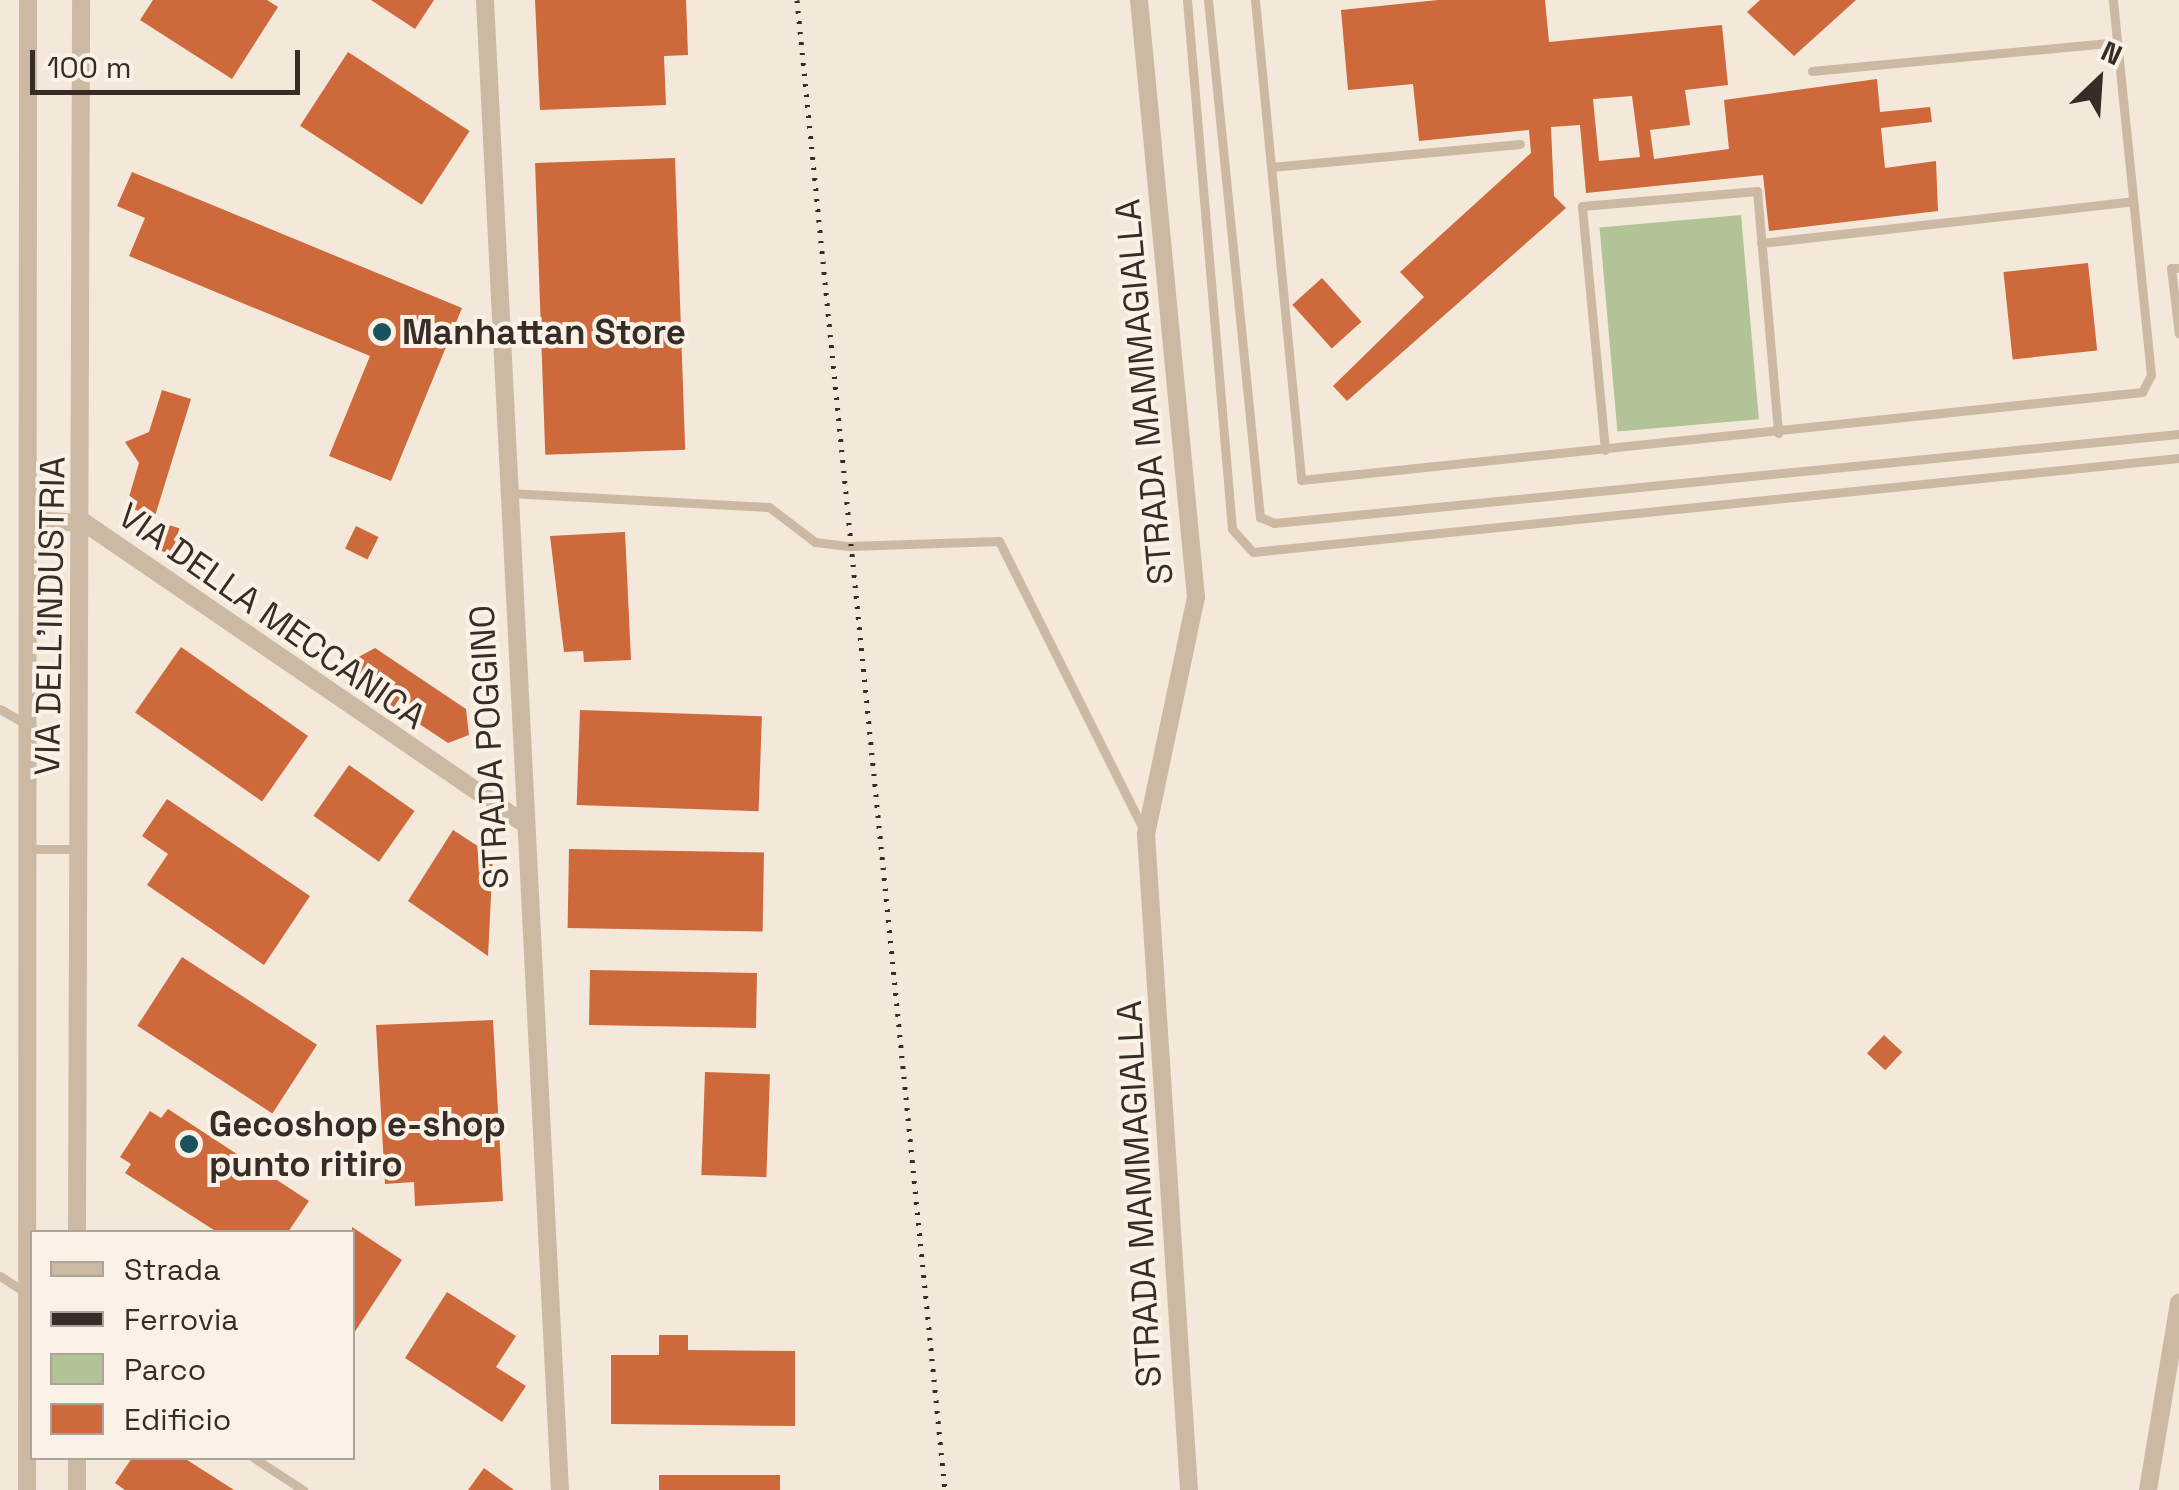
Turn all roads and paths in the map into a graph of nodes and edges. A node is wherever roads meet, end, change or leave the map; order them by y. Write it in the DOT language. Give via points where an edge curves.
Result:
graph roads {
  1 [pos="28,0"];
  2 [pos="81,0"];
  3 [pos="485,0"];
  4 [pos="1139,0"];
  5 [pos="1187,0"];
  6 [pos="1208,0"];
  7 [pos="1255,0"];
  8 [pos="2113,0"];
  9 [pos="2117,42"];
  10 [pos="1812,71"];
  11 [pos="1520,144"];
  12 [pos="1271,167"];
  13 [pos="2133,201"];
  14 [pos="1762,244"];
  15 [pos="2179,268"];
  16 [pos="2179,334"];
  17 [pos="1778,433"];
  18 [pos="2179,434"];
  19 [pos="1606,450"];
  20 [pos="2179,458"];
  21 [pos="509,493"];
  22 [pos="28,520"];
  23 [pos="85,524"];
  24 [pos="0,708"];
  25 [pos="28,725"];
  26 [pos="525,824"];
  27 [pos="1146,834"];
  28 [pos="80,849"];
  29 [pos="30,850"];
  30 [pos="77,1230"];
  31 [pos="0,1276"];
  32 [pos="27,1294"];
  33 [pos="2179,1303"];
  34 [pos="30,1315"];
  35 [pos="77,1460"];
  36 [pos="257,1460"];
  37 [pos="27,1490"];
  38 [pos="77,1490"];
  39 [pos="303,1490"];
  40 [pos="560,1490"];
  41 [pos="1189,1490"];
  42 [pos="2148,1490"];
  1 -- 22 [label="street, VIA DELL'INDUSTRIA"];
  2 -- 23 [label="street, VIA DELL'INDUSTRIA"];
  3 -- 21 [label="street, STRADA POGGINO"];
  4 -- 27 [label="street, STRADA MAMMAGIALLA" via="1196,596"];
  5 -- 20 [label="lane" via="1232,529 1253,552"];
  6 -- 18 [label="lane" via="1260,517 1274,523"];
  7 -- 12 [label="lane"];
  8 -- 9 [label="lane"];
  9 -- 10 [label="lane"];
  9 -- 13 [label="lane"];
  11 -- 12 [label="lane"];
  12 -- 19 [label="lane" via="1300,480"];
  13 -- 14 [label="lane"];
  13 -- 17 [label="lane" via="2151,375 2142,392"];
  14 -- 17 [label="lane"];
  14 -- 19 [label="lane" via="1757,192 1582,206"];
  15 -- 16 [label="lane" via="2171,268"];
  17 -- 19 [label="lane"];
  21 -- 26 [label="street, STRADA POGGINO"];
  21 -- 27 [label="lane, STRADA MAMMAGIALLA" via="769,506 815,542 849,546 999,541"];
  22 -- 23 [label="street"];
  22 -- 25 [label="street, VIA DELL'INDUSTRIA"];
  23 -- 26 [label="street, VIA DELLA MECCANICA"];
  23 -- 28 [label="street, VIA DELL'INDUSTRIA"];
  24 -- 25 [label="lane"];
  25 -- 29 [label="street, VIA DELL'INDUSTRIA"];
  26 -- 40 [label="street, STRADA POGGINO"];
  27 -- 41 [label="street, STRADA MAMMAGIALLA"];
  28 -- 29 [label="lane"];
  28 -- 30 [label="street, VIA DELL'INDUSTRIA"];
  29 -- 32 [label="street, VIA DELL'INDUSTRIA"];
  31 -- 32 [label="lane"];
  32 -- 34 [label="street, VIA DELL'INDUSTRIA"];
  33 -- 42 [label="street"];
  34 -- 37 [label="street, VIA DELL'INDUSTRIA"];
  35 -- 38 [label="street"];
  36 -- 39 [label="lane"];
}
